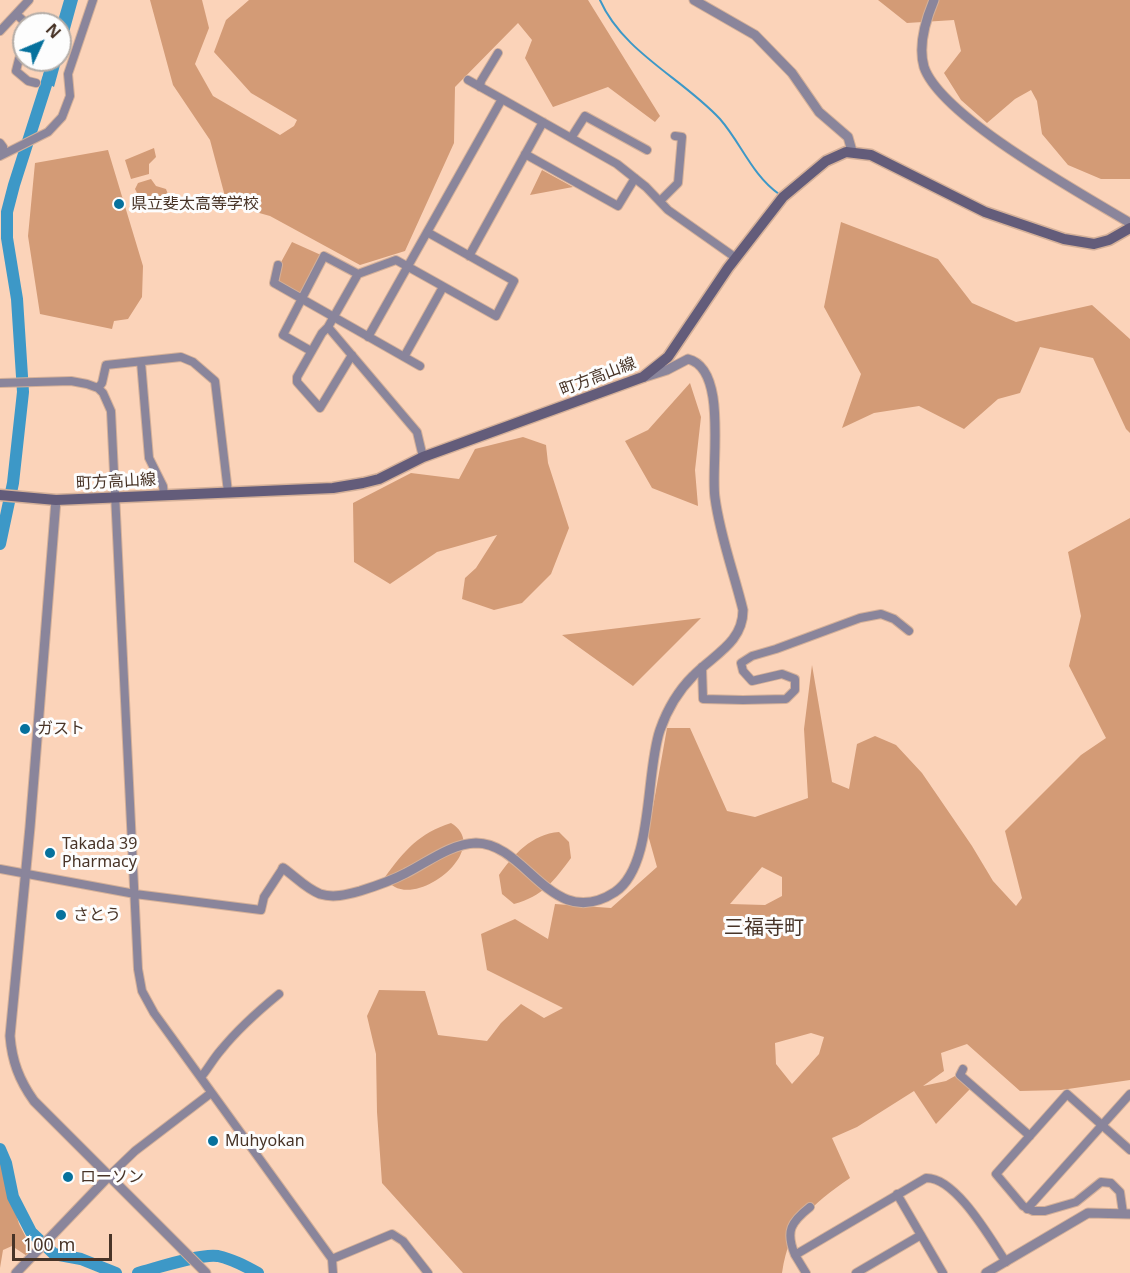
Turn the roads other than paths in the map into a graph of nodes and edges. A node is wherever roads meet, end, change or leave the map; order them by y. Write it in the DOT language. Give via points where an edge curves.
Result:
graph roads {
  1 [pos="28,0"];
  2 [pos="93,0"];
  3 [pos="694,0"];
  4 [pos="934,0"];
  5 [pos="18,12"];
  6 [pos="12,18"];
  7 [pos="0,31"];
  8 [pos="498,53"];
  9 [pos="17,72"];
  10 [pos="468,80"];
  11 [pos="36,83"];
  12 [pos="480,87"];
  13 [pos="502,99"];
  14 [pos="543,122"];
  15 [pos="675,136"];
  16 [pos="571,138"];
  17 [pos="0,143"];
  18 [pos="647,150"];
  19 [pos="852,151"];
  20 [pos="2,153"];
  21 [pos="525,154"];
  22 [pos="635,178"];
  23 [pos="660,201"];
  24 [pos="1130,224"];
  25 [pos="1130,228"];
  26 [pos="427,232"];
  27 [pos="469,256"];
  28 [pos="736,258"];
  29 [pos="278,265"];
  30 [pos="408,268"];
  31 [pos="358,274"];
  32 [pos="443,288"];
  33 [pos="301,299"];
  34 [pos="333,317"];
  35 [pos="328,327"];
  36 [pos="368,337"];
  37 [pos="311,351"];
  38 [pos="352,356"];
  39 [pos="404,357"];
  40 [pos="141,362"];
  41 [pos="420,366"];
  42 [pos="643,377"];
  43 [pos="0,383"];
  44 [pos="98,388"];
  45 [pos="423,457"];
  46 [pos="228,492"];
  47 [pos="0,495"];
  48 [pos="164,495"];
  49 [pos="116,497"];
  50 [pos="56,500"];
  51 [pos="909,631"];
  52 [pos="702,667"];
  53 [pos="283,868"];
  54 [pos="0,869"];
  55 [pos="25,873"];
  56 [pos="135,894"];
  57 [pos="279,994"];
  58 [pos="963,1069"];
  59 [pos="201,1077"];
  60 [pos="211,1093"];
  61 [pos="1130,1094"];
  62 [pos="1102,1126"];
  63 [pos="1030,1136"];
  64 [pos="1130,1150"];
  65 [pos="109,1176"];
  66 [pos="897,1194"];
  67 [pos="810,1208"];
  68 [pos="1028,1209"];
  69 [pos="1127,1213"];
  70 [pos="921,1235"];
  71 [pos="795,1255"];
  72 [pos="332,1259"];
  73 [pos="1006,1262"];
  74 [pos="18,1273"];
  75 [pos="206,1273"];
  76 [pos="333,1273"];
  77 [pos="428,1273"];
  78 [pos="806,1273"];
  79 [pos="856,1273"];
  80 [pos="943,1273"];
  81 [pos="987,1273"];
  1 -- 5 [label="street"];
  2 -- 20 [label="street" via="68,74 70,96 59,122 45,135"];
  3 -- 19 [label="street" via="755,35 792,73 819,112 848,137"];
  4 -- 24 [label="street" via="922,49 924,65 939,90 960,112 1005,146"];
  6 -- 7 [label="street"];
  8 -- 12 [label="street"];
  9 -- 11 [label="street"];
  10 -- 12 [label="street"];
  12 -- 13 [label="street"];
  13 -- 14 [label="street"];
  13 -- 26 [label="street"];
  14 -- 16 [label="street"];
  14 -- 21 [label="street"];
  15 -- 23 [label="street" via="682,137 678,183"];
  16 -- 18 [label="street" via="585,116"];
  16 -- 22 [label="street"];
  17 -- 20 [label="street"];
  19 -- 25 [label="main road" via="871,155 986,212 1064,239 1094,244"];
  19 -- 28 [label="main road, 町方高山線" via="826,161 783,197"];
  21 -- 22 [label="street" via="618,207"];
  21 -- 27 [label="street"];
  22 -- 23 [label="street"];
  23 -- 28 [label="street"];
  26 -- 27 [label="street"];
  26 -- 30 [label="street"];
  27 -- 32 [label="street" via="514,281 496,316"];
  28 -- 42 [label="main road, 町方高山線" via="668,357"];
  29 -- 33 [label="street" via="274,283"];
  30 -- 31 [label="street" via="396,260"];
  30 -- 32 [label="street"];
  30 -- 36 [label="street"];
  31 -- 33 [label="street" via="324,256"];
  31 -- 34 [label="street"];
  32 -- 39 [label="street"];
  33 -- 34 [label="street"];
  33 -- 37 [label="street" via="282,335"];
  34 -- 35 [label="street"];
  34 -- 36 [label="street"];
  35 -- 37 [label="street"];
  35 -- 38 [label="street"];
  36 -- 39 [label="street"];
  37 -- 38 [label="street" via="297,382 320,408"];
  38 -- 45 [label="street" via="417,432"];
  39 -- 41 [label="street"];
  40 -- 44 [label="street" via="106,365"];
  40 -- 46 [label="street" via="181,357 215,381"];
  40 -- 48 [label="street" via="149,458"];
  42 -- 45 [label="main road, 町方高山線"];
  42 -- 52 [label="street" via="692,360 703,372 714,399 715,497 743,618 733,641"];
  43 -- 44 [label="street" via="71,381"];
  44 -- 49 [label="street" via="111,411"];
  45 -- 46 [label="main road, 町方高山線" via="363,483"];
  46 -- 48 [label="main road, 町方高山線"];
  47 -- 50 [label="main road, 町方高山線"];
  48 -- 49 [label="main road, 町方高山線"];
  49 -- 50 [label="main road, 町方高山線"];
  49 -- 56 [label="street"];
  50 -- 55 [label="street"];
  51 -- 52 [label="street" via="881,614 860,618 741,663 752,681 782,674 795,679 795,690 786,699 703,699"];
  52 -- 53 [label="street" via="683,687 662,724 638,858 628,880 608,896 582,901 558,895 498,848 480,843 454,848 387,882 339,896 310,890"];
  53 -- 56 [label="street" via="264,897 261,910"];
  54 -- 55 [label="street"];
  55 -- 56 [label="street"];
  55 -- 65 [label="street" via="10,1036 12,1056 34,1101"];
  56 -- 59 [label="street" via="142,991"];
  57 -- 59 [label="street" via="237,1031"];
  58 -- 63 [label="street" via="960,1075"];
  59 -- 60 [label="street"];
  60 -- 65 [label="street"];
  60 -- 72 [label="street"];
  61 -- 62 [label="street"];
  62 -- 63 [label="street" via="1067,1094"];
  62 -- 64 [label="street"];
  62 -- 68 [label="street"];
  63 -- 68 [label="street" via="996,1174"];
  65 -- 74 [label="street"];
  65 -- 75 [label="street"];
  66 -- 70 [label="street"];
  66 -- 71 [label="street"];
  66 -- 73 [label="street" via="923,1179 936,1179 963,1200"];
  67 -- 71 [label="street" via="794,1220 790,1237"];
  68 -- 69 [label="street" via="1045,1211 1072,1204 1106,1182 1118,1188"];
  69 -- 73 [label="street" via="1088,1213"];
  70 -- 79 [label="street"];
  70 -- 80 [label="street"];
  71 -- 78 [label="street"];
  72 -- 76 [label="street"];
  72 -- 77 [label="street" via="392,1234 403,1241"];
  73 -- 81 [label="street"];
}
